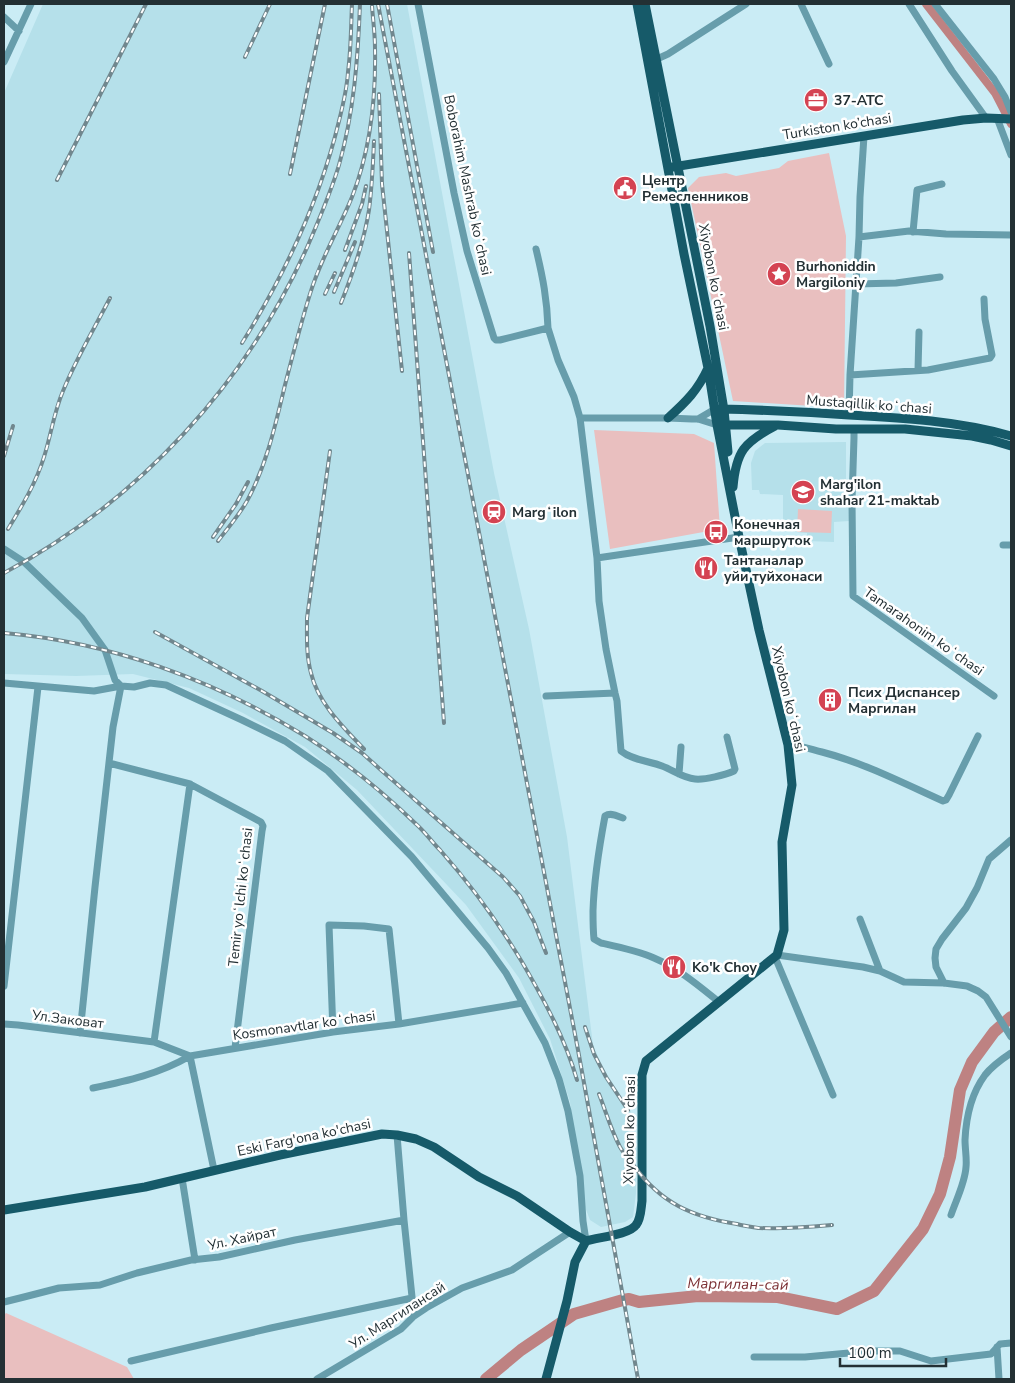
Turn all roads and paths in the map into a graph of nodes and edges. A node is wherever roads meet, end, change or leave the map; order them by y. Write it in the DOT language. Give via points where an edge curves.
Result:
graph roads {
  1 [pos="31,4"];
  2 [pos="418,4"];
  3 [pos="637,4"];
  4 [pos="645,4"];
  5 [pos="746,4"];
  6 [pos="801,4"];
  7 [pos="909,4"];
  8 [pos="935,4"];
  9 [pos="4,18"];
  10 [pos="19,31"];
  11 [pos="657,59"];
  12 [pos="4,62"];
  13 [pos="829,64"];
  14 [pos="1011,112"];
  15 [pos="986,118"];
  16 [pos="997,118"];
  17 [pos="1011,120"];
  18 [pos="864,136"];
  19 [pos="1011,155"];
  20 [pos="673,167"];
  21 [pos="942,184"];
  22 [pos="913,232"];
  23 [pos="1011,235"];
  24 [pos="859,238"];
  25 [pos="536,250"];
  26 [pos="940,277"];
  27 [pos="856,284"];
  28 [pos="984,299"];
  29 [pos="548,328"];
  30 [pos="919,332"];
  31 [pos="708,368"];
  32 [pos="918,370"];
  33 [pos="850,375"];
  34 [pos="719,410"];
  35 [pos="836,414"];
  36 [pos="849,415"];
  37 [pos="580,418"];
  38 [pos="668,418"];
  39 [pos="698,419"];
  40 [pos="721,425"];
  41 [pos="778,425"];
  42 [pos="836,429"];
  43 [pos="854,429"];
  44 [pos="1011,436"];
  45 [pos="1011,446"];
  46 [pos="732,497"];
  47 [pos="739,537"];
  48 [pos="4,549"];
  49 [pos="597,558"];
  50 [pos="4,683"];
  51 [pos="121,686"];
  52 [pos="38,687"];
  53 [pos="615,694"];
  54 [pos="546,696"];
  55 [pos="994,696"];
  56 [pos="978,736"];
  57 [pos="727,737"];
  58 [pos="788,745"];
  59 [pos="681,747"];
  60 [pos="109,763"];
  61 [pos="679,774"];
  62 [pos="190,784"];
  63 [pos="622,818"];
  64 [pos="1011,840"];
  65 [pos="860,919"];
  66 [pos="776,956"];
  67 [pos="880,971"];
  68 [pos="944,983"];
  69 [pos="4,986"];
  70 [pos="719,1002"];
  71 [pos="523,1003"];
  72 [pos="4,1024"];
  73 [pos="399,1024"];
  74 [pos="333,1032"];
  75 [pos="80,1033"];
  76 [pos="1011,1037"];
  77 [pos="154,1042"];
  78 [pos="235,1048"];
  79 [pos="1011,1053"];
  80 [pos="190,1056"];
  81 [pos="93,1088"];
  82 [pos="832,1095"];
  83 [pos="397,1135"];
  84 [pos="214,1170"];
  85 [pos="182,1178"];
  86 [pos="4,1210"];
  87 [pos="951,1215"];
  88 [pos="404,1220"];
  89 [pos="570,1232"];
  90 [pos="586,1241"];
  91 [pos="195,1260"];
  92 [pos="412,1298"];
  93 [pos="4,1302"];
  94 [pos="414,1316"];
  95 [pos="1011,1343"];
  96 [pos="998,1347"];
  97 [pos="754,1357"];
  98 [pos="131,1361"];
  99 [pos="318,1379"];
  100 [pos="546,1379"];
  101 [pos="999,1379"];
  1 -- 10 [label="street"];
  2 -- 29 [label="street, Boborahim Mashrab koʻchasi" via="467,251 494,338 500,340"];
  3 -- 20 [label="main road, Xiyobon koʻchasi"];
  4 -- 11 [label="main road, Xiyobon koʻchasi"];
  5 -- 11 [label="street"];
  6 -- 13 [label="street"];
  7 -- 15 [label="street"];
  8 -- 14 [label="street" via="1006,97"];
  9 -- 10 [label="street"];
  10 -- 12 [label="street"];
  11 -- 20 [label="main road, Xiyobon koʻchasi"];
  15 -- 16 [label="main road, Turkiston ko’chasi"];
  15 -- 18 [label="main road, Turkiston ko’chasi"];
  16 -- 17 [label="main road, Turkiston ko’chasi"];
  16 -- 19 [label="street"];
  18 -- 20 [label="main road, Turkiston ko’chasi"];
  18 -- 24 [label="street"];
  20 -- 31 [label="main road, Xiyobon koʻchasi" via="684,254"];
  20 -- 34 [label="main road, Xiyobon koʻchasi" via="710,326"];
  21 -- 22 [label="street" via="917,190"];
  22 -- 23 [label="street"];
  22 -- 24 [label="street"];
  24 -- 27 [label="street"];
  25 -- 29 [label="street" via="544,283"];
  26 -- 27 [label="street"];
  27 -- 33 [label="street"];
  28 -- 32 [label="street" via="991,357"];
  29 -- 37 [label="street"];
  30 -- 32 [label="street"];
  31 -- 34 [label="main road, Xiyobon koʻchasi"];
  31 -- 38 [label="main road" via="688,400"];
  32 -- 33 [label="street"];
  33 -- 36 [label="street"];
  34 -- 35 [label="main road, Mustaqillik koʻchasi"];
  34 -- 39 [label="street"];
  34 -- 40 [label="main road, Xiyobon koʻchasi"];
  35 -- 36 [label="main road, Mustaqillik koʻchasi"];
  35 -- 42 [label="main road"];
  36 -- 44 [label="main road, Mustaqillik koʻchasi" via="976,427"];
  37 -- 38 [label="street"];
  37 -- 49 [label="street"];
  38 -- 39 [label="street"];
  39 -- 40 [label="street"];
  40 -- 41 [label="main road, Mustaqillik koʻchasi"];
  40 -- 46 [label="main road, Xiyobon koʻchasi"];
  41 -- 42 [label="main road, Mustaqillik koʻchasi"];
  41 -- 46 [label="main road" via="745,447 737,460"];
  42 -- 43 [label="main road, Mustaqillik koʻchasi"];
  43 -- 45 [label="main road, Mustaqillik koʻchasi" via="915,430 972,436"];
  43 -- 55 [label="street, Tamarahonim koʻchasi" via="853,596"];
  46 -- 47 [label="main road, Xiyobon koʻchasi"];
  47 -- 49 [label="street"];
  47 -- 58 [label="main road, Xiyobon koʻchasi"];
  48 -- 51 [label="street" via="24,562 82,618 104,650 115,680"];
  49 -- 53 [label="street" via="599,601"];
  50 -- 52 [label="street"];
  51 -- 52 [label="street" via="94,691"];
  51 -- 60 [label="street"];
  51 -- 71 [label="street" via="166,685 285,741 328,771 412,857 488,948"];
  52 -- 69 [label="street"];
  53 -- 54 [label="street"];
  53 -- 61 [label="street" via="621,751"];
  56 -- 58 [label="street" via="943,801 839,756"];
  57 -- 61 [label="street" via="734,771 700,780"];
  58 -- 66 [label="main road, Xiyobon koʻchasi" via="792,785 782,842 784,930"];
  59 -- 61 [label="street"];
  60 -- 62 [label="street, Temir yoʻlchi koʻchasi"];
  60 -- 75 [label="street"];
  62 -- 77 [label="street"];
  62 -- 78 [label="street, Temir yoʻlchi koʻchasi" via="258,820 263,826"];
  63 -- 70 [label="street" via="611,814 606,816 594,898 594,939 662,962"];
  64 -- 68 [label="street" via="989,859 966,908 936,949 936,967"];
  65 -- 67 [label="street"];
  66 -- 67 [label="street"];
  66 -- 70 [label="main road, Xiyobon koʻchasi"];
  66 -- 82 [label="street"];
  67 -- 68 [label="street" via="904,982"];
  68 -- 76 [label="street" via="967,986 986,997"];
  70 -- 90 [label="main road, Xiyobon koʻchasi" via="646,1062 642,1075 640,1212 636,1225 629,1231"];
  71 -- 73 [label="street, Kosmonavtlar koʻchasi"];
  71 -- 90 [label="street" via="546,1043 568,1111 580,1176"];
  72 -- 75 [label="street, Ул.Заковат"];
  73 -- 74 [label="street, Kosmonavtlar koʻchasi"];
  73 -- 74 [label="street" via="389,929 329,925"];
  74 -- 78 [label="street, Kosmonavtlar koʻchasi"];
  75 -- 77 [label="street, Ул.Заковат"];
  77 -- 80 [label="street, Ул.Заковат"];
  78 -- 80 [label="street, Kosmonavtlar koʻchasi"];
  79 -- 87 [label="street" via="986,1074 976,1090 967,1117 966,1167"];
  80 -- 81 [label="street, Kosmonavtlar koʻchasi" via="137,1078"];
  80 -- 84 [label="street"];
  83 -- 84 [label="main road, Eski Farg'ona ko'chasi" via="382,1134"];
  83 -- 88 [label="street"];
  83 -- 89 [label="main road, Eski Farg'ona ko'chasi" via="416,1139 434,1148 479,1177 517,1196"];
  84 -- 85 [label="main road, Eski Farg'ona ko'chasi"];
  85 -- 86 [label="main road, Eski Farg'ona ko'chasi"];
  85 -- 91 [label="street"];
  88 -- 91 [label="street, Ул. Хайрат"];
  88 -- 92 [label="street"];
  89 -- 90 [label="main road, Eski Farg'ona ko'chasi"];
  89 -- 94 [label="street, Ул. Маргилансай" via="512,1270 462,1288"];
  90 -- 100 [label="main road" via="575,1262"];
  91 -- 93 [label="street, Ул. Хайрат" via="100,1285 59,1288"];
  92 -- 94 [label="street"];
  92 -- 98 [label="street"];
  94 -- 99 [label="street, Ул. Маргилансай" via="402,1329"];
  95 -- 96 [label="street"];
  96 -- 97 [label="street" via="991,1354 931,1362 900,1352 871,1351 805,1357"];
  96 -- 101 [label="street"];
}
